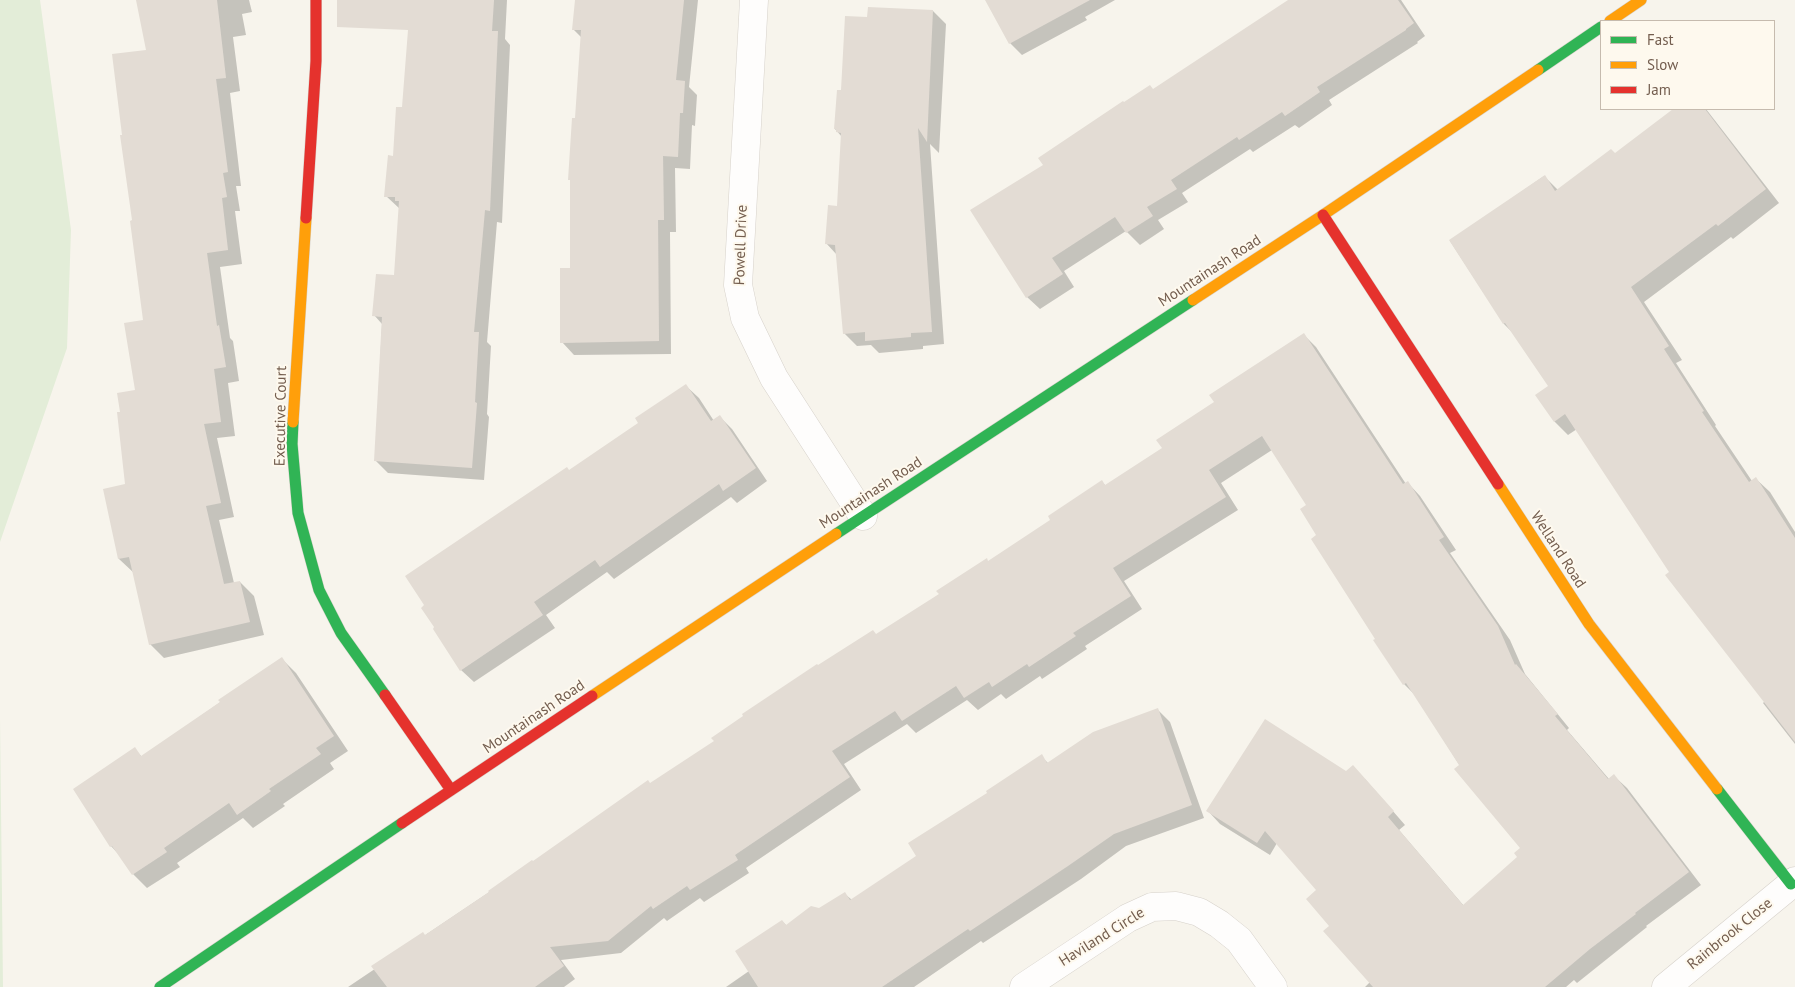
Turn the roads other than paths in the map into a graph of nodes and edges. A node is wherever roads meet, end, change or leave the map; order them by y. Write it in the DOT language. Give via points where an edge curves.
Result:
graph roads {
  1 [pos="316,0"];
  2 [pos="754,0"];
  3 [pos="1641,0"];
  4 [pos="1611,20"];
  5 [pos="1600,28"];
  6 [pos="1323,215"];
  7 [pos="863,516"];
  8 [pos="451,790"];
  9 [pos="1793,882"];
  10 [pos="160,987"];
  11 [pos="1024,987"];
  12 [pos="1273,987"];
  13 [pos="1666,987"];
  1 -- 8 [label="street, Executive Court" via="316,61 292,444 298,513 319,590 342,632"];
  2 -- 7 [label="street, Powell Drive" via="738,285 743,310 774,378"];
  3 -- 4 [label="street"];
  5 -- 6 [label="street, Mountainash Road"];
  6 -- 7 [label="street, Mountainash Road"];
  6 -- 9 [label="street, Welland Road" via="1589,624"];
  7 -- 8 [label="street, Mountainash Road"];
  8 -- 10 [label="street, Mountainash Road"];
  9 -- 13 [label="street, Rainbrook Close"];
  11 -- 12 [label="street, Haviland Circle" via="1128,918 1152,907 1176,906 1198,912 1239,940"];
}
